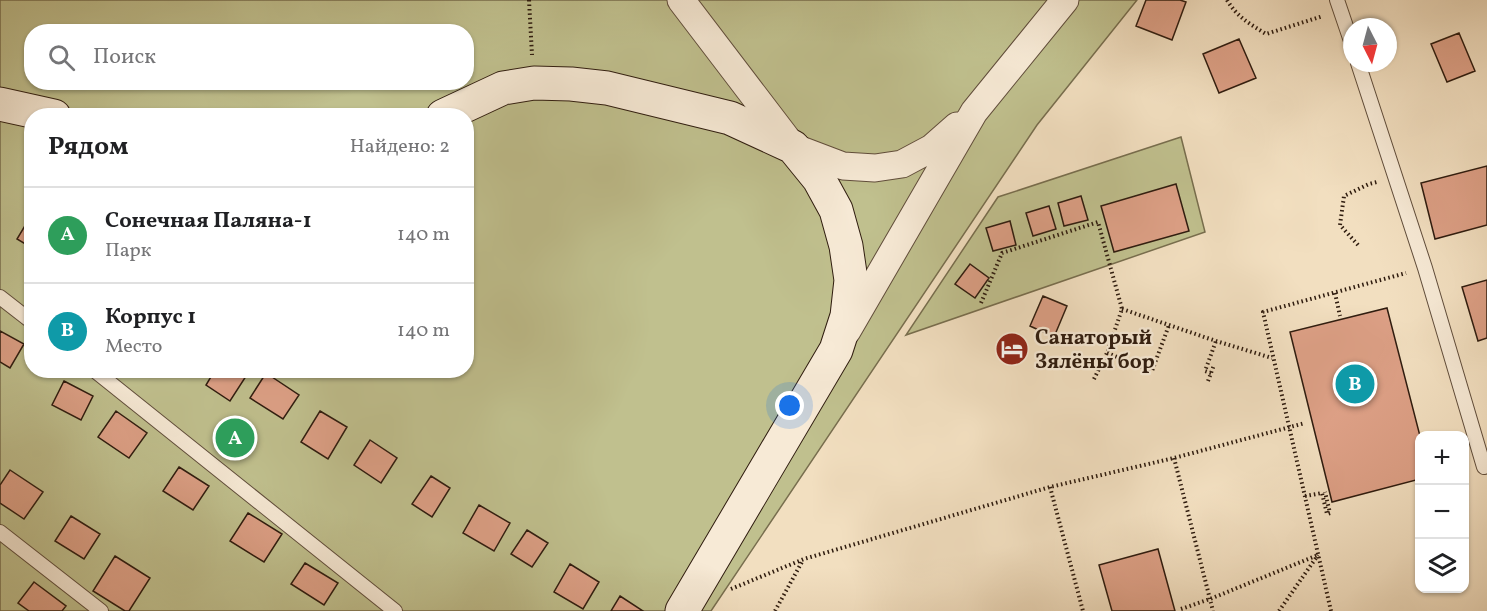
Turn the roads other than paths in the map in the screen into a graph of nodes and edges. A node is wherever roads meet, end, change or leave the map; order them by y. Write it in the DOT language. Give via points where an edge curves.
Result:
graph roads {
  1 [pos="681,0"];
  2 [pos="1065,0"];
  3 [pos="1361,72"];
  4 [pos="0,104"];
  5 [pos="460,108"];
  6 [pos="24,109"];
  7 [pos="974,112"];
  8 [pos="793,147"];
  9 [pos="0,297"];
  10 [pos="24,316"];
  11 [pos="836,350"];
  12 [pos="104,378"];
  13 [pos="1484,467"];
  14 [pos="0,532"];
  15 [pos="688,600"];
  16 [pos="101,611"];
  17 [pos="395,611"];
  1 -- 8 [label="street"];
  2 -- 7 [label="street"];
  3 -- 13 [label="lane"];
  4 -- 6 [label="street"];
  5 -- 8 [label="street" via="503,88 534,83 572,84 618,90 730,118"];
  7 -- 8 [label="street" via="932,148 902,164 875,168 843,166"];
  7 -- 11 [label="street"];
  8 -- 11 [label="street" via="825,189 836,210 846,246 851,280 847,316"];
  9 -- 10 [label="lane"];
  11 -- 15 [label="street"];
  12 -- 17 [label="lane"];
  14 -- 16 [label="lane"];
}
